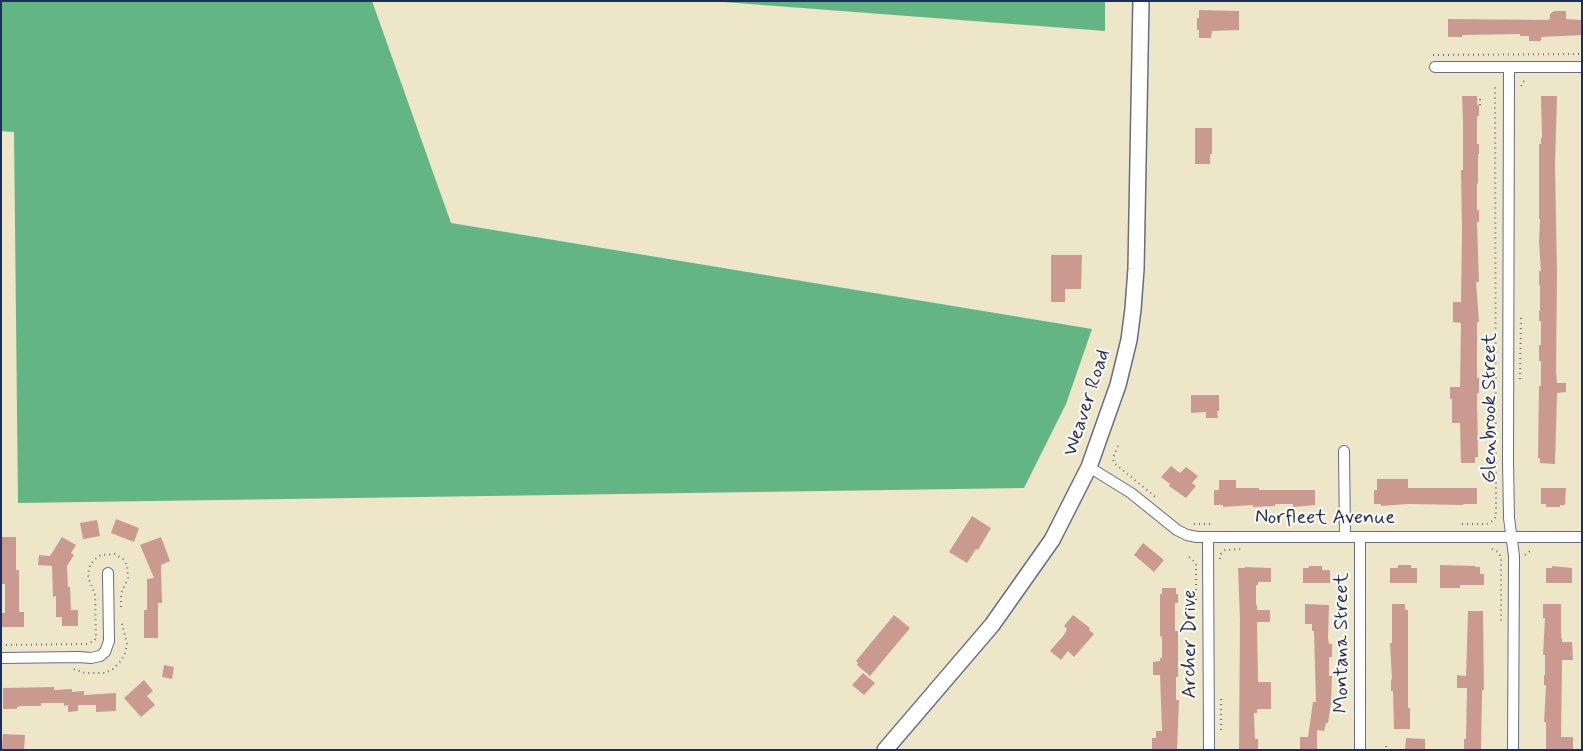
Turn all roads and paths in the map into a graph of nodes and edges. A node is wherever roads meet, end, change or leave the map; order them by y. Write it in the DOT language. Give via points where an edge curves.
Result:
graph roads {
  1 [pos="1141,1"];
  2 [pos="1582,54"];
  3 [pos="1434,55"];
  4 [pos="1508,66"];
  5 [pos="1435,67"];
  6 [pos="1582,67"];
  7 [pos="1528,79"];
  8 [pos="1496,85"];
  9 [pos="1521,89"];
  10 [pos="1480,100"];
  11 [pos="1480,108"];
  12 [pos="1520,310"];
  13 [pos="1520,378"];
  14 [pos="1118,446"];
  15 [pos="1344,451"];
  16 [pos="1090,467"];
  17 [pos="1162,503"];
  18 [pos="1190,524"];
  19 [pos="1211,524"];
  20 [pos="1462,524"];
  21 [pos="1511,536"];
  22 [pos="1208,537"];
  23 [pos="1345,537"];
  24 [pos="1360,537"];
  25 [pos="1582,537"];
  26 [pos="1252,549"];
  27 [pos="1488,549"];
  28 [pos="1534,549"];
  29 [pos="1189,557"];
  30 [pos="1525,558"];
  31 [pos="1220,561"];
  32 [pos="108,573"];
  33 [pos="1196,614"];
  34 [pos="1501,622"];
  35 [pos="1,646"];
  36 [pos="1,658"];
  37 [pos="69,669"];
  38 [pos="1221,695"];
  39 [pos="1221,730"];
  40 [pos="1386,746"];
  41 [pos="886,750"];
  42 [pos="1209,750"];
  43 [pos="1360,750"];
  44 [pos="1386,750"];
  45 [pos="1513,750"];
  1 -- 16 [label="main road, Weaver Road" via="1138,236 1133,309 1118,386"];
  2 -- 3 [label="path"];
  4 -- 5 [label="street"];
  4 -- 6 [label="street"];
  4 -- 21 [label="street, Glenbrook Street" via="1508,460"];
  7 -- 9 [label="path" via="1522,83"];
  8 -- 20 [label="path" via="1496,516 1488,524"];
  10 -- 11 [label="path"];
  12 -- 13 [label="path"];
  14 -- 17 [label="path" via="1114,463"];
  15 -- 23 [label="street"];
  16 -- 22 [label="street, Norfleet Avenue" via="1177,530 1187,535"];
  16 -- 41 [label="main road, Weaver Road" via="1052,540 992,625"];
  18 -- 19 [label="path"];
  21 -- 24 [label="street, Norfleet Avenue"];
  21 -- 25 [label="street, Norfleet Avenue"];
  21 -- 45 [label="street, Glenbrook Street" via="1514,556"];
  22 -- 23 [label="street, Norfleet Avenue"];
  22 -- 42 [label="street, Archer Drive"];
  23 -- 24 [label="street, Norfleet Avenue"];
  24 -- 43 [label="street, Montana Street"];
  26 -- 31 [label="path" via="1224,550"];
  27 -- 34 [label="path" via="1495,550 1501,558"];
  28 -- 30 [label="path" via="1527,552"];
  29 -- 33 [label="path" via="1196,562"];
  32 -- 36 [label="street" via="109,641 100,656"];
  35 -- 37 [label="path" via="87,644 94,641 96,594 89,580 89,568 101,555 115,554 123,559 128,572 121,594 121,619 127,644 125,654 121,661 105,672 96,674"];
  38 -- 39 [label="path"];
  40 -- 44 [label="path"];
}
